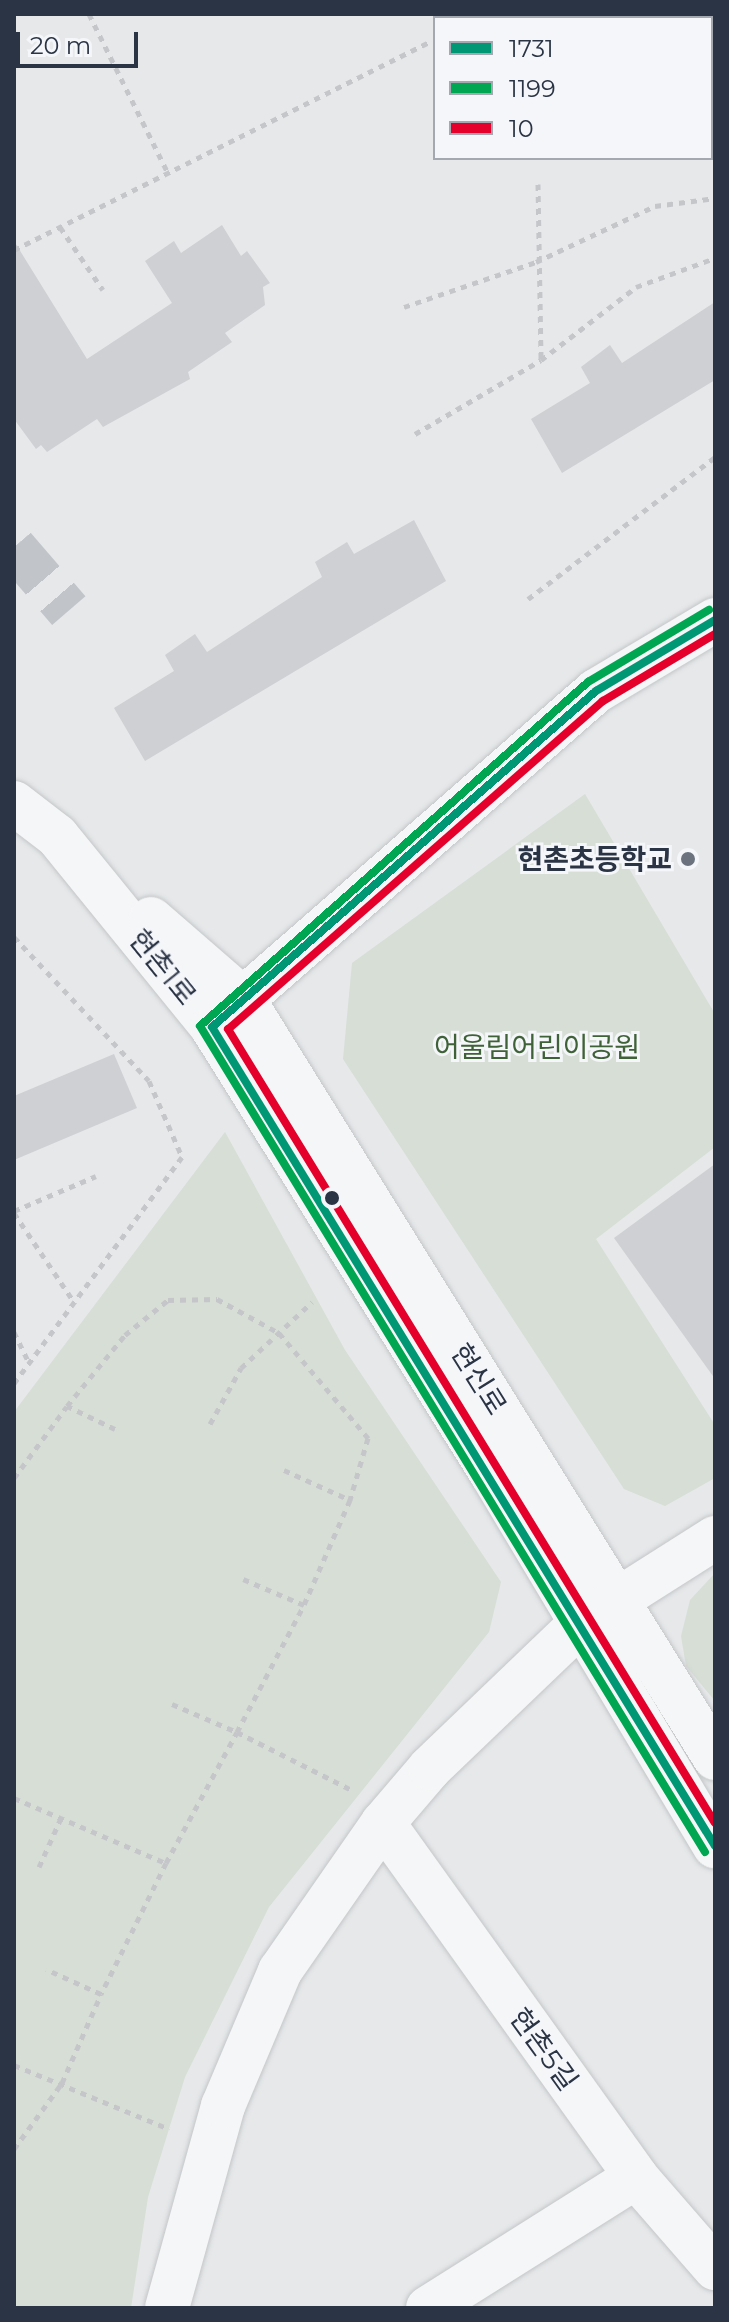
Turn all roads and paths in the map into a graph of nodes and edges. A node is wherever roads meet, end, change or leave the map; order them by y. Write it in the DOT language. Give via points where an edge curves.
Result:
graph roads {
  1 [pos="89,14"];
  2 [pos="544,14"];
  3 [pos="648,14"];
  4 [pos="430,42"];
  5 [pos="168,173"];
  6 [pos="538,184"];
  7 [pos="715,198"];
  8 [pos="60,227"];
  9 [pos="14,250"];
  10 [pos="715,258"];
  11 [pos="536,262"];
  12 [pos="103,290"];
  13 [pos="404,307"];
  14 [pos="541,360"];
  15 [pos="415,434"];
  16 [pos="715,457"];
  17 [pos="528,599"];
  18 [pos="715,620"];
  19 [pos="14,803"];
  20 [pos="14,937"];
  21 [pos="227,1013"];
  22 [pos="96,1176"];
  23 [pos="14,1212"];
  24 [pos="74,1302"];
  25 [pos="312,1302"];
  26 [pos="14,1332"];
  27 [pos="279,1333"];
  28 [pos="29,1363"];
  29 [pos="14,1383"];
  30 [pos="67,1406"];
  31 [pos="210,1424"];
  32 [pos="115,1429"];
  33 [pos="284,1470"];
  34 [pos="14,1478"];
  35 [pos="350,1500"];
  36 [pos="715,1538"];
  37 [pos="243,1579"];
  38 [pos="618,1600"];
  39 [pos="304,1605"];
  40 [pos="581,1623"];
  41 [pos="172,1704"];
  42 [pos="237,1732"];
  43 [pos="715,1758"];
  44 [pos="352,1790"];
  45 [pos="14,1798"];
  46 [pos="61,1818"];
  47 [pos="383,1823"];
  48 [pos="715,1846"];
  49 [pos="166,1863"];
  50 [pos="39,1867"];
  51 [pos="46,1969"];
  52 [pos="101,1994"];
  53 [pos="14,2065"];
  54 [pos="62,2083"];
  55 [pos="169,2129"];
  56 [pos="14,2149"];
  57 [pos="636,2177"];
  58 [pos="715,2268"];
  59 [pos="167,2308"];
  60 [pos="428,2308"];
  1 -- 5 [label="path"];
  2 -- 3 [label="path"];
  4 -- 5 [label="path"];
  5 -- 8 [label="path"];
  6 -- 11 [label="path"];
  7 -- 11 [label="path" via="655,206"];
  8 -- 9 [label="path"];
  8 -- 12 [label="path"];
  10 -- 14 [label="path" via="636,287"];
  11 -- 13 [label="path"];
  11 -- 14 [label="path"];
  14 -- 15 [label="path"];
  16 -- 17 [label="path"];
  18 -- 21 [label="street" via="596,691"];
  19 -- 21 [label="street" via="57,836"];
  20 -- 24 [label="path" via="149,1081 182,1157"];
  21 -- 38 [label="street, 현신로"];
  21 -- 40 [label="street, 현촌1로"];
  22 -- 23 [label="path"];
  23 -- 24 [label="path"];
  24 -- 28 [label="path"];
  25 -- 27 [label="path"];
  26 -- 28 [label="path"];
  27 -- 30 [label="path" via="217,1299 168,1300 125,1335"];
  27 -- 31 [label="path" via="241,1368"];
  27 -- 35 [label="path" via="368,1438"];
  28 -- 29 [label="path"];
  30 -- 32 [label="path"];
  30 -- 34 [label="path"];
  33 -- 35 [label="path"];
  35 -- 39 [label="path"];
  36 -- 38 [label="street"];
  37 -- 39 [label="path"];
  38 -- 40 [label="street"];
  38 -- 43 [label="street, 현신로"];
  39 -- 42 [label="path"];
  40 -- 47 [label="street" via="430,1768"];
  40 -- 48 [label="street, 현촌1로"];
  41 -- 42 [label="path"];
  42 -- 44 [label="path"];
  42 -- 49 [label="path"];
  45 -- 46 [label="path"];
  46 -- 49 [label="path"];
  46 -- 50 [label="path"];
  47 -- 57 [label="street, 현촌5길"];
  47 -- 59 [label="street" via="280,1971 223,2106"];
  49 -- 52 [label="path"];
  51 -- 52 [label="path"];
  52 -- 54 [label="path"];
  53 -- 54 [label="path"];
  54 -- 55 [label="path"];
  54 -- 56 [label="path"];
  57 -- 58 [label="street, 현촌5길"];
  57 -- 60 [label="street"];
}
